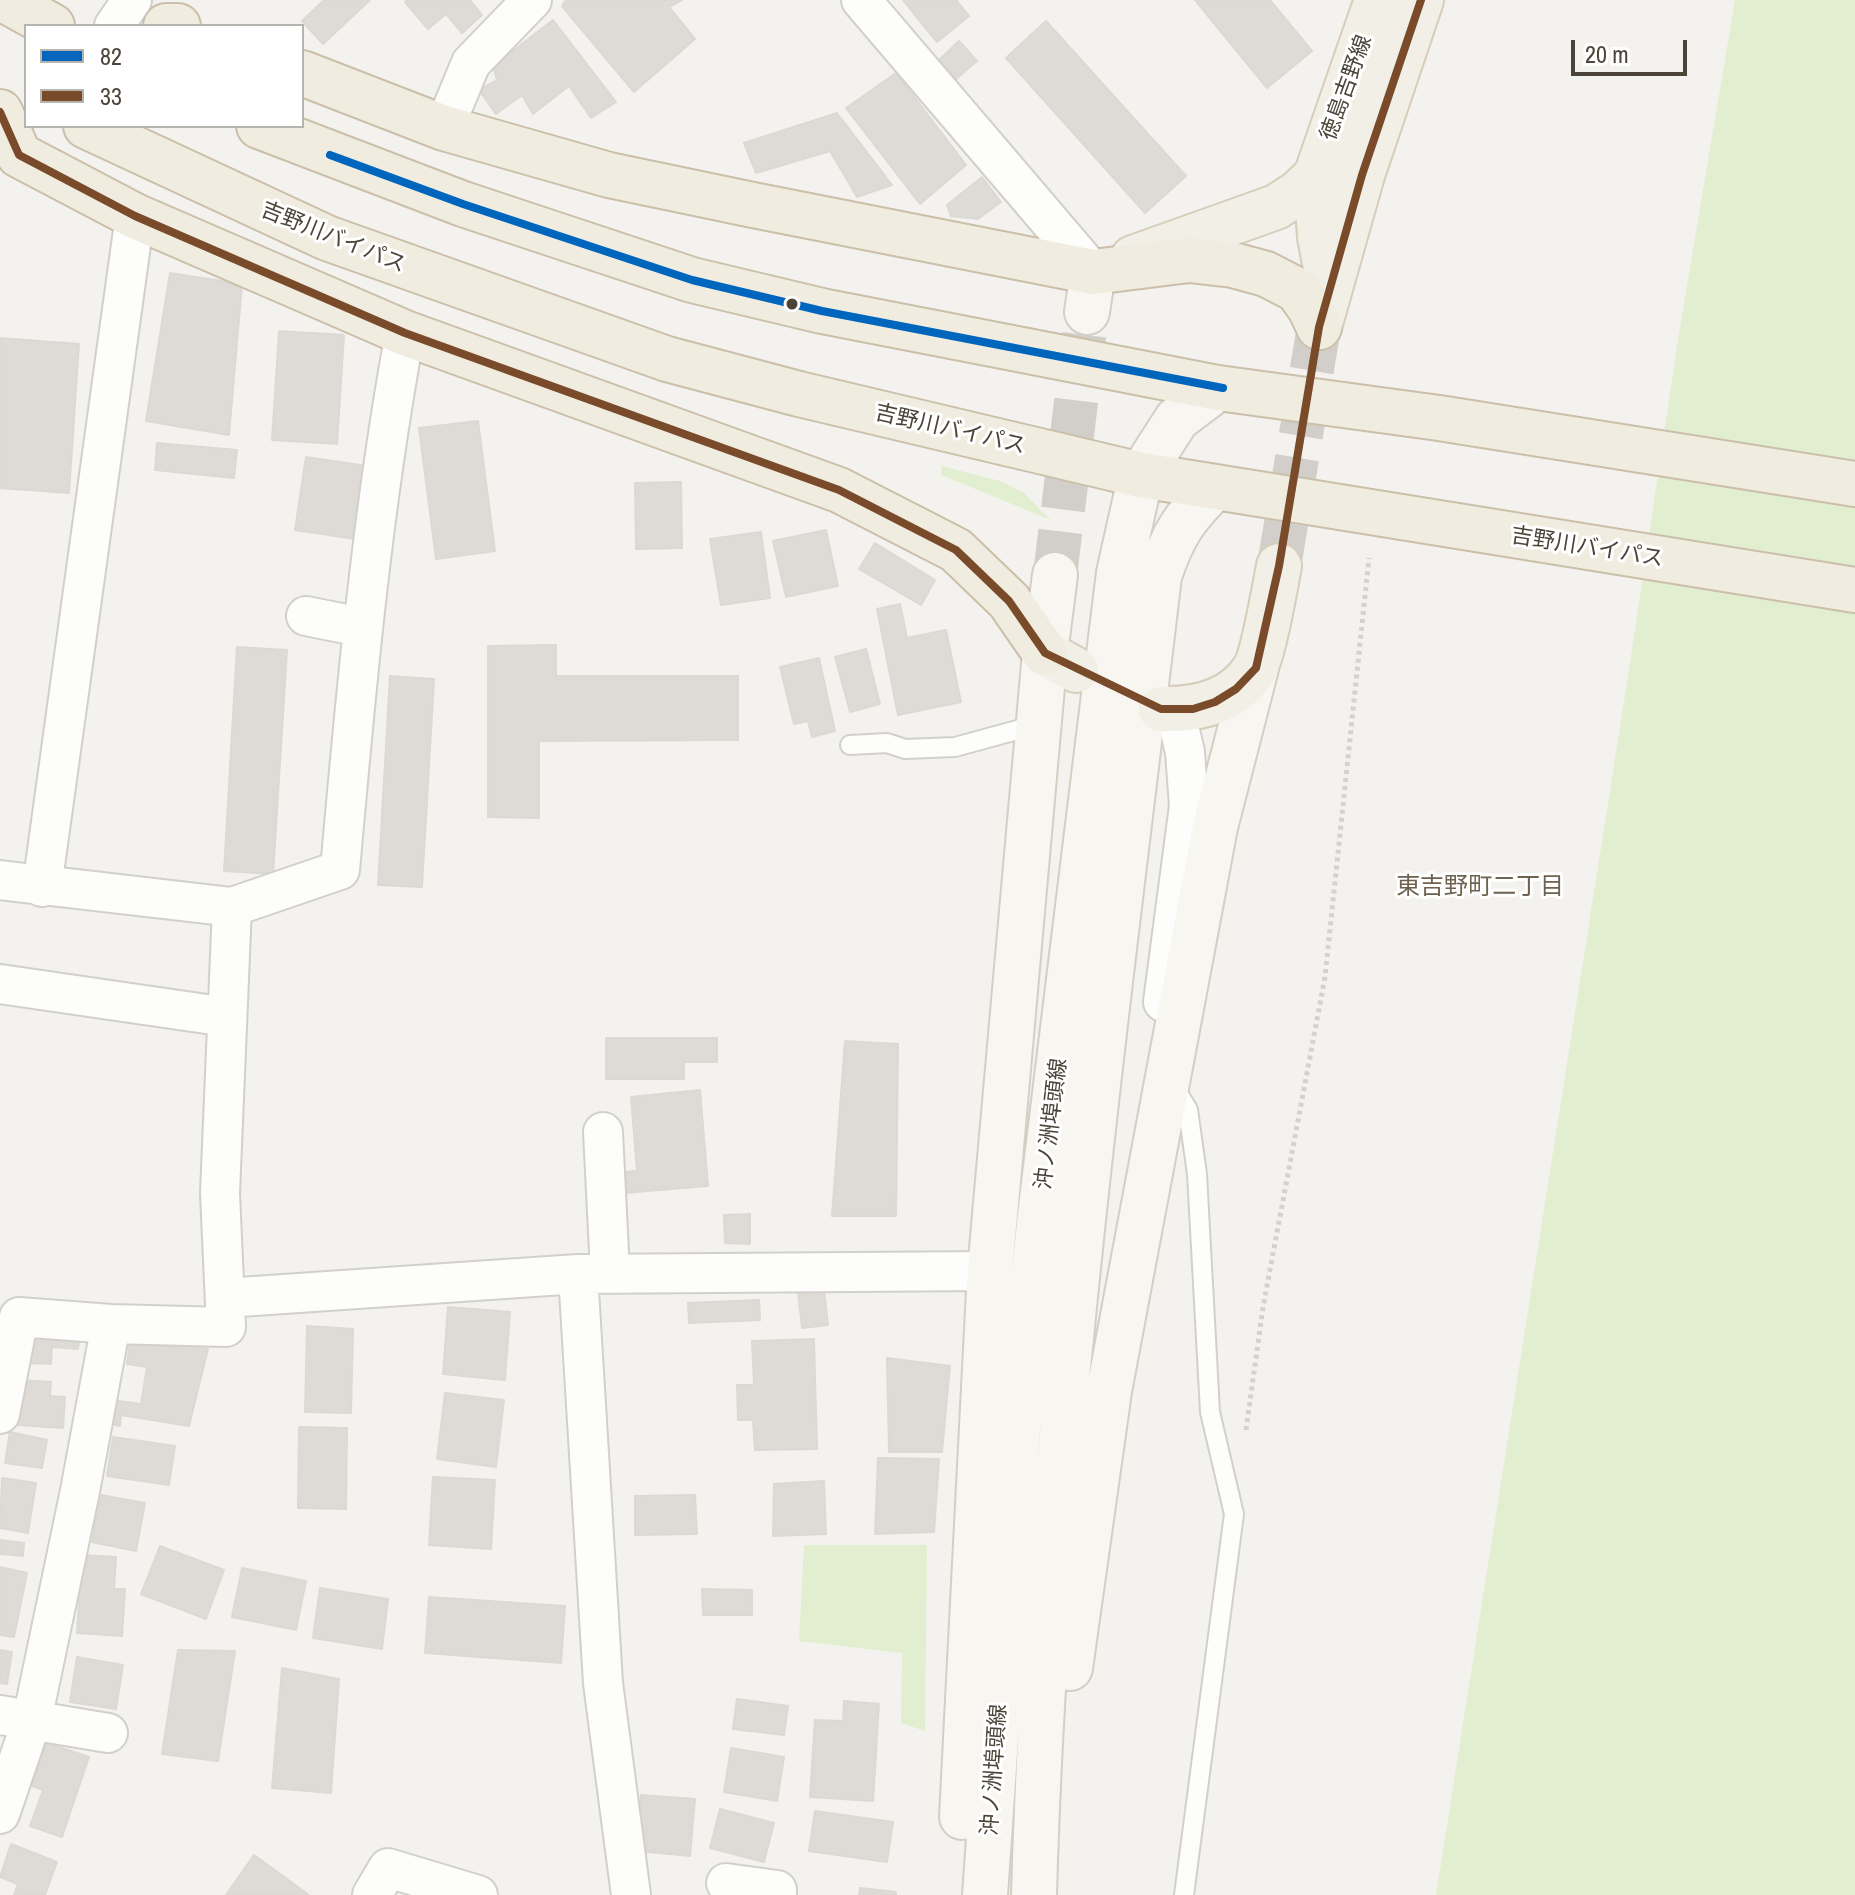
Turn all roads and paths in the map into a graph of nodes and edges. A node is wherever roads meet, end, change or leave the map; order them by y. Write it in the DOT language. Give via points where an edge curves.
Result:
graph roads {
  1 [pos="5,0"];
  2 [pos="132,0"];
  3 [pos="532,0"];
  4 [pos="861,0"];
  5 [pos="1377,0"];
  6 [pos="1421,0"];
  7 [pos="50,17"];
  8 [pos="115,24"];
  9 [pos="304,74"];
  10 [pos="0,85"];
  11 [pos="24,96"];
  12 [pos="90,128"];
  13 [pos="264,128"];
  14 [pos="444,128"];
  15 [pos="4,138"];
  16 [pos="1316,176"];
  17 [pos="135,216"];
  18 [pos="1090,292"];
  19 [pos="1324,309"];
  20 [pos="405,333"];
  21 [pos="1218,388"];
  22 [pos="1141,475"];
  23 [pos="1855,484"];
  24 [pos="1215,487"];
  25 [pos="1369,558"];
  26 [pos="1279,566"];
  27 [pos="1055,575"];
  28 [pos="1855,590"];
  29 [pos="306,616"];
  30 [pos="361,627"];
  31 [pos="1060,661"];
  32 [pos="1256,668"];
  33 [pos="1168,710"];
  34 [pos="1039,724"];
  35 [pos="850,745"];
  36 [pos="0,880"];
  37 [pos="42,887"];
  38 [pos="232,907"];
  39 [pos="0,984"];
  40 [pos="227,1017"];
  41 [pos="1168,1080"];
  42 [pos="603,1132"];
  43 [pos="990,1271"];
  44 [pos="594,1273"];
  45 [pos="225,1298"];
  46 [pos="111,1324"];
  47 [pos="0,1414"];
  48 [pos="1244,1440"];
  49 [pos="16,1717"];
  50 [pos="108,1733"];
  51 [pos="0,1814"];
  52 [pos="726,1883"];
  53 [pos="372,1895"];
  54 [pos="478,1895"];
  55 [pos="631,1895"];
  56 [pos="777,1895"];
  57 [pos="959,1895"];
  58 [pos="985,1895"];
  59 [pos="1035,1895"];
  60 [pos="1184,1895"];
  1 -- 7 [label="highway"];
  2 -- 8 [label="street"];
  3 -- 14 [label="street" via="471,63"];
  4 -- 18 [label="street"];
  5 -- 16 [label="main road, 徳島吉野線"];
  6 -- 19 [label="main road, 徳島吉野線"];
  9 -- 14 [label="highway"];
  10 -- 11 [label="highway"];
  12 -- 22 [label="highway, 吉野川バイパス" via="327,238 667,359"];
  13 -- 21 [label="highway" via="449,199 692,280 822,311"];
  14 -- 18 [label="highway" via="609,175"];
  15 -- 17 [label="highway" via="33,164"];
  16 -- 18 [label="main road" via="1276,207"];
  16 -- 19 [label="main road"];
  17 -- 20 [label="highway"];
  17 -- 37 [label="street"];
  18 -- 19 [label="highway" via="1189,260 1266,274 1297,290 1310,308"];
  20 -- 30 [label="street"];
  20 -- 31 [label="highway" via="839,490 956,550"];
  21 -- 22 [label="main road, 沖ノ洲埠頭線" via="1177,419"];
  21 -- 23 [label="highway"];
  22 -- 24 [label="highway, 吉野川バイパス"];
  22 -- 58 [label="main road, 沖ノ洲埠頭線" via="1119,573 1039,1224 1017,1440"];
  24 -- 28 [label="highway, 吉野川バイパス"];
  24 -- 59 [label="main road, 沖ノ洲埠頭線" via="1188,513 1170,541 1159,576 1080,1245 1052,1539"];
  25 -- 48 [label="path" via="1325,977 1263,1307"];
  26 -- 32 [label="main road"];
  27 -- 31 [label="main road"];
  29 -- 30 [label="street"];
  30 -- 38 [label="street" via="340,870"];
  31 -- 34 [label="main road"];
  32 -- 33 [label="main road" via="1215,702"];
  32 -- 41 [label="main road" via="1215,827"];
  33 -- 41 [label="street" via="1185,752 1189,806 1155,1058"];
  34 -- 35 [label="lane" via="955,747"];
  34 -- 43 [label="main road"];
  36 -- 37 [label="street"];
  37 -- 38 [label="street"];
  38 -- 40 [label="street"];
  39 -- 40 [label="street"];
  40 -- 45 [label="street" via="220,1193"];
  41 -- 59 [label="main road" via="1109,1391"];
  41 -- 60 [label="lane" via="1188,1110 1197,1174 1210,1412 1234,1514"];
  42 -- 44 [label="street"];
  43 -- 44 [label="street"];
  43 -- 57 [label="main road"];
  44 -- 45 [label="street"];
  44 -- 55 [label="street" via="603,1683"];
  45 -- 46 [label="street" via="226,1327"];
  46 -- 47 [label="street" via="19,1317"];
  46 -- 49 [label="street"];
  49 -- 50 [label="street"];
  49 -- 51 [label="street"];
  52 -- 56 [label="street" via="777,1890"];
  53 -- 54 [label="street" via="388,1868"];
}
